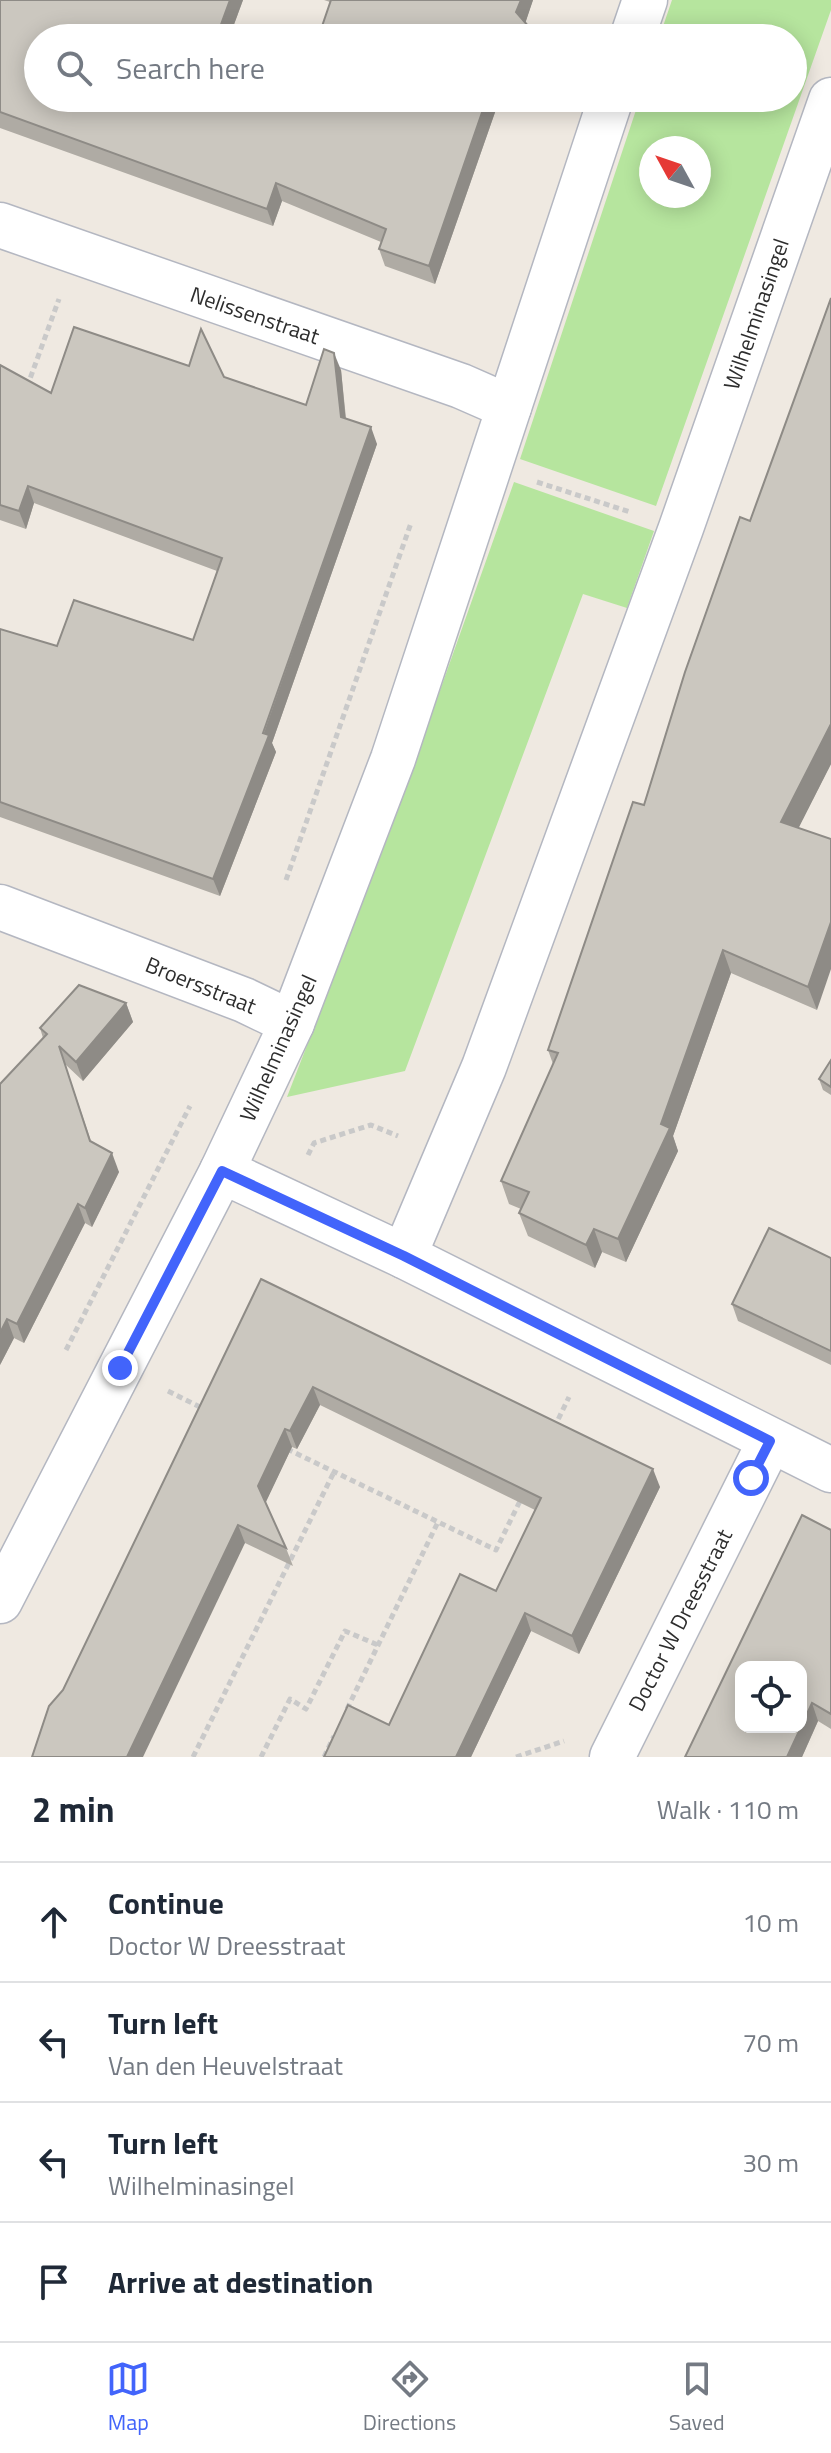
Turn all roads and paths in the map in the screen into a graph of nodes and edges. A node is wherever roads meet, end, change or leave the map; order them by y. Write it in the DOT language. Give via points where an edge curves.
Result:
graph roads {
  1 [pos="645,0"];
  2 [pos="637,24"];
  3 [pos="831,100"];
  4 [pos="606,112"];
  5 [pos="0,225"];
  6 [pos="76,253"];
  7 [pos="22,402"];
  8 [pos="509,407"];
  9 [pos="491,467"];
  10 [pos="416,507"];
  11 [pos="681,528"];
  12 [pos="286,881"];
  13 [pos="0,907"];
  14 [pos="292,1023"];
  15 [pos="194,1099"];
  16 [pos="445,1158"];
  17 [pos="222,1171"];
  18 [pos="283,1199"];
  19 [pos="404,1256"];
  20 [pos="591,1351"];
  21 [pos="65,1352"];
  22 [pos="120,1368"];
  23 [pos="206,1410"];
  24 [pos="770,1441"];
  25 [pos="548,1442"];
  26 [pos="277,1444"];
  27 [pos="831,1470"];
  28 [pos="334,1472"];
  29 [pos="522,1496"];
  30 [pos="438,1522"];
  31 [pos="0,1601"];
  32 [pos="379,1645"];
  33 [pos="344,1715"];
  34 [pos="338,1729"];
  35 [pos="193,1757"];
  36 [pos="261,1757"];
  37 [pos="324,1757"];
  38 [pos="612,1757"];
  1 -- 2 [label="street"];
  3 -- 11 [label="street, Wilhelminasingel"];
  4 -- 8 [label="street, Wilhelminasingel"];
  5 -- 6 [label="street, Nelissenstraat"];
  6 -- 7 [label="path"];
  6 -- 8 [label="street, Nelissenstraat"];
  8 -- 9 [label="street, Wilhelminasingel"];
  9 -- 11 [label="path"];
  9 -- 14 [label="street, Wilhelminasingel" via="393,759"];
  10 -- 12 [label="path"];
  11 -- 16 [label="street, Wilhelminasingel" via="484,1067"];
  13 -- 14 [label="street, Broersstraat"];
  14 -- 17 [label="street, Wilhelminasingel"];
  15 -- 21 [label="path"];
  16 -- 18 [label="path" via="371,1125 314,1143"];
  16 -- 19 [label="street, Wilhelminasingel"];
  17 -- 18 [label="street"];
  17 -- 22 [label="street, Wilhelminasingel"];
  18 -- 19 [label="street"];
  19 -- 20 [label="street"];
  20 -- 24 [label="street"];
  20 -- 25 [label="path"];
  22 -- 23 [label="path"];
  22 -- 31 [label="street, Wilhelminasingel"];
  24 -- 27 [label="street"];
  24 -- 38 [label="street, Doctor W Dreesstraat"];
  26 -- 28 [label="path"];
  28 -- 30 [label="path"];
  28 -- 35 [label="path"];
  29 -- 30 [label="path" via="496,1550"];
  30 -- 32 [label="path"];
  32 -- 33 [label="path"];
  32 -- 36 [label="path" via="345,1631 306,1709 290,1699"];
  34 -- 37 [label="path"];
}
